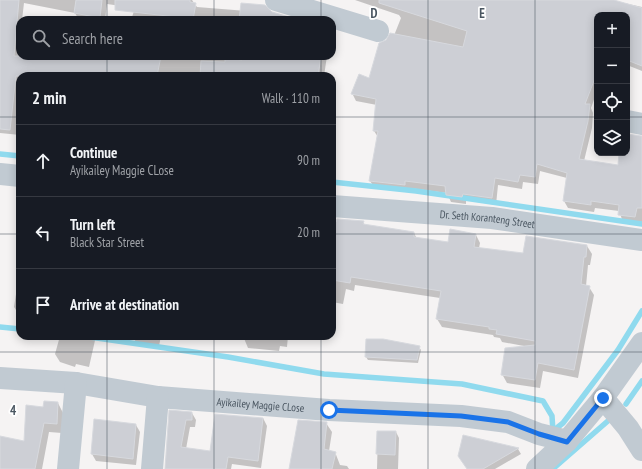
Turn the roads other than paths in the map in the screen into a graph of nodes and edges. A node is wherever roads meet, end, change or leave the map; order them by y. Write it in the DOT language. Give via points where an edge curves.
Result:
graph roads {
  1 [pos="276,0"];
  2 [pos="330,16"];
  3 [pos="336,18"];
  4 [pos="378,30"];
  5 [pos="630,122"];
  6 [pos="642,124"];
  7 [pos="0,174"];
  8 [pos="16,176"];
  9 [pos="336,206"];
  10 [pos="642,240"];
  11 [pos="642,343"];
  12 [pos="0,378"];
  13 [pos="76,383"];
  14 [pos="158,397"];
  15 [pos="603,398"];
  16 [pos="567,442"];
  17 [pos="642,450"];
  18 [pos="68,469"];
  19 [pos="152,469"];
  20 [pos="537,469"];
  1 -- 2 [label="street"];
  3 -- 4 [label="street"];
  5 -- 6 [label="street"];
  7 -- 8 [label="street"];
  9 -- 10 [label="street, Dr. Seth Koranteng Street" via="492,218"];
  11 -- 15 [label="street"];
  12 -- 13 [label="street, Ayikailey Maggie CLose"];
  13 -- 14 [label="street, Ayikailey Maggie CLose"];
  13 -- 18 [label="street"];
  14 -- 16 [label="street, Ayikailey Maggie CLose" via="329,410 461,416 508,422"];
  14 -- 19 [label="street"];
  15 -- 16 [label="street"];
  15 -- 17 [label="street"];
  16 -- 20 [label="street"];
}
